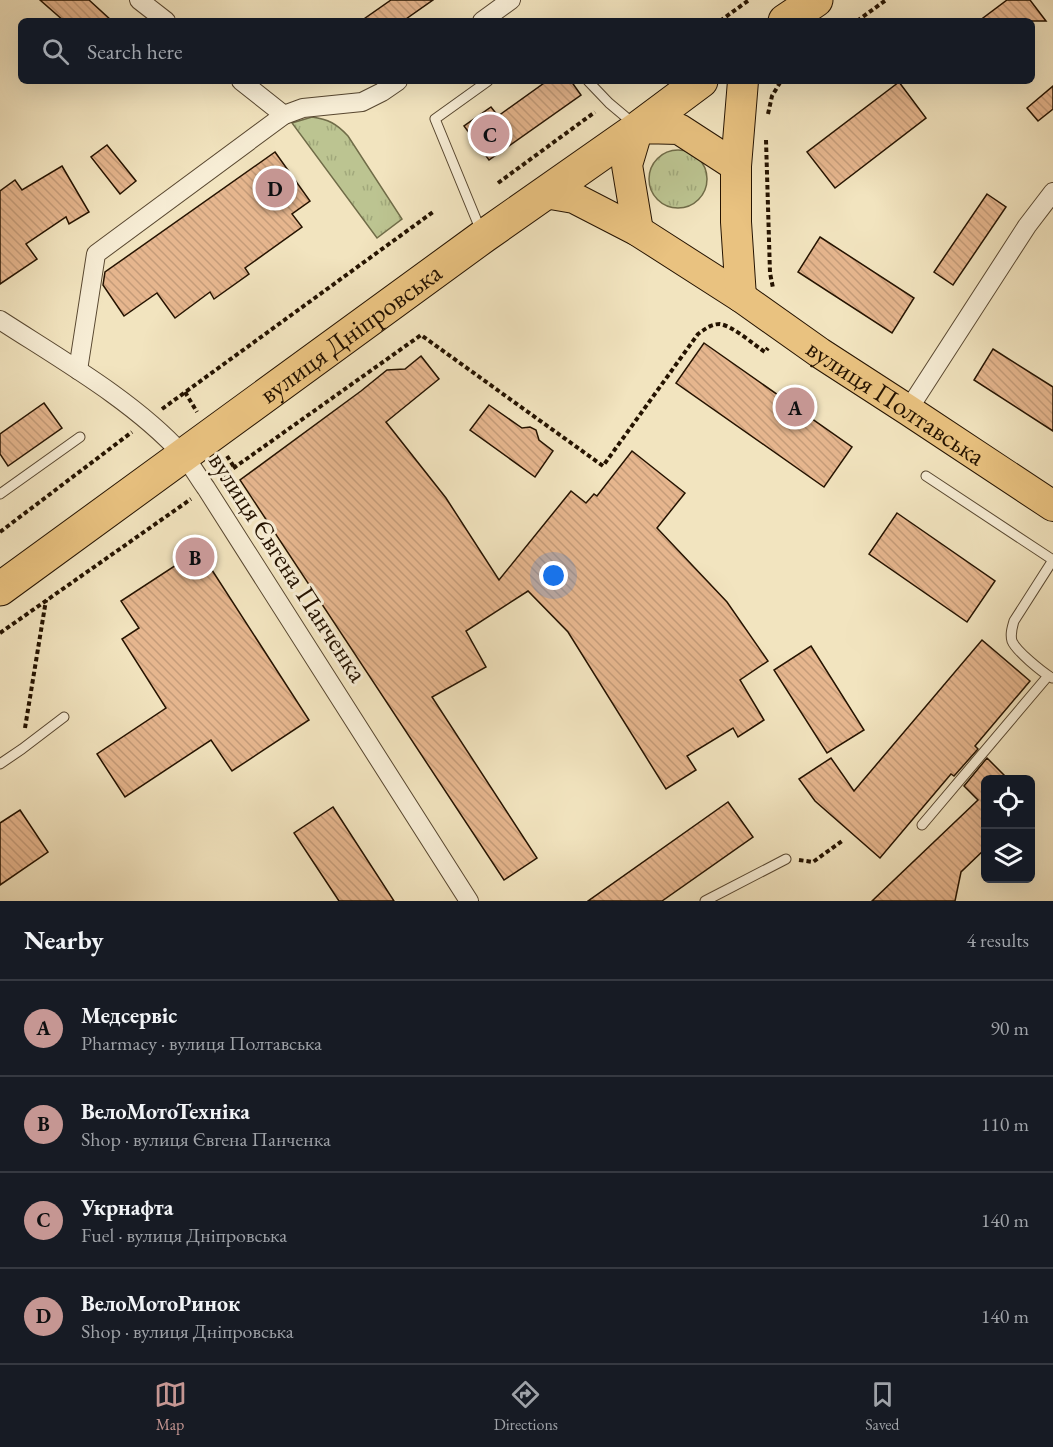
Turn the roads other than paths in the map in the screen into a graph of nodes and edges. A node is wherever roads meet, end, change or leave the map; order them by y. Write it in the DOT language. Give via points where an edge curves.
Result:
graph roads {
  1 [pos="139,0"];
  2 [pos="511,0"];
  3 [pos="162,18"];
  4 [pos="486,18"];
  5 [pos="245,84"];
  6 [pos="394,84"];
  7 [pos="484,84"];
  8 [pos="591,84"];
  9 [pos="697,84"];
  10 [pos="743,84"];
  11 [pos="284,115"];
  12 [pos="638,128"];
  13 [pos="736,166"];
  14 [pos="1053,192"];
  15 [pos="545,193"];
  16 [pos="638,231"];
  17 [pos="484,236"];
  18 [pos="741,297"];
  19 [pos="0,320"];
  20 [pos="78,370"];
  21 [pos="908,410"];
  22 [pos="80,437"];
  23 [pos="183,455"];
  24 [pos="926,476"];
  25 [pos="0,494"];
  26 [pos="1053,506"];
  27 [pos="1053,560"];
  28 [pos="0,589"];
  29 [pos="1051,677"];
  30 [pos="64,717"];
  31 [pos="0,764"];
  32 [pos="922,825"];
  33 [pos="786,859"];
  34 [pos="469,901"];
  35 [pos="705,901"];
  1 -- 3 [label="street"];
  2 -- 4 [label="street"];
  5 -- 11 [label="street"];
  6 -- 11 [label="street" via="362,102 303,108"];
  7 -- 17 [label="lane" via="435,119"];
  8 -- 12 [label="lane"];
  9 -- 12 [label="highway, вулиця Дніпровська"];
  10 -- 13 [label="main road"];
  11 -- 20 [label="street" via="96,254"];
  12 -- 13 [label="main road" via="679,129"];
  12 -- 15 [label="highway, вулиця Дніпровська"];
  12 -- 16 [label="main road" via="627,165"];
  13 -- 18 [label="main road"];
  14 -- 21 [label="street"];
  15 -- 16 [label="main road, вулиця Полтавська" via="574,198"];
  15 -- 17 [label="highway, вулиця Дніпровська"];
  16 -- 18 [label="main road, вулиця Полтавська"];
  17 -- 23 [label="highway, вулиця Дніпровська"];
  18 -- 21 [label="main road, вулиця Полтавська"];
  19 -- 20 [label="street, вулиця Євгена Панченка"];
  20 -- 23 [label="street, вулиця Євгена Панченка" via="147,420"];
  21 -- 26 [label="main road, вулиця Полтавська"];
  22 -- 25 [label="lane"];
  23 -- 28 [label="highway, вулиця Дніпровська"];
  23 -- 34 [label="street, вулиця Євгена Панченка"];
  24 -- 27 [label="lane"];
  27 -- 29 [label="lane" via="1011,631 1018,650"];
  29 -- 32 [label="lane"];
  30 -- 31 [label="lane"];
  33 -- 35 [label="lane"];
}
